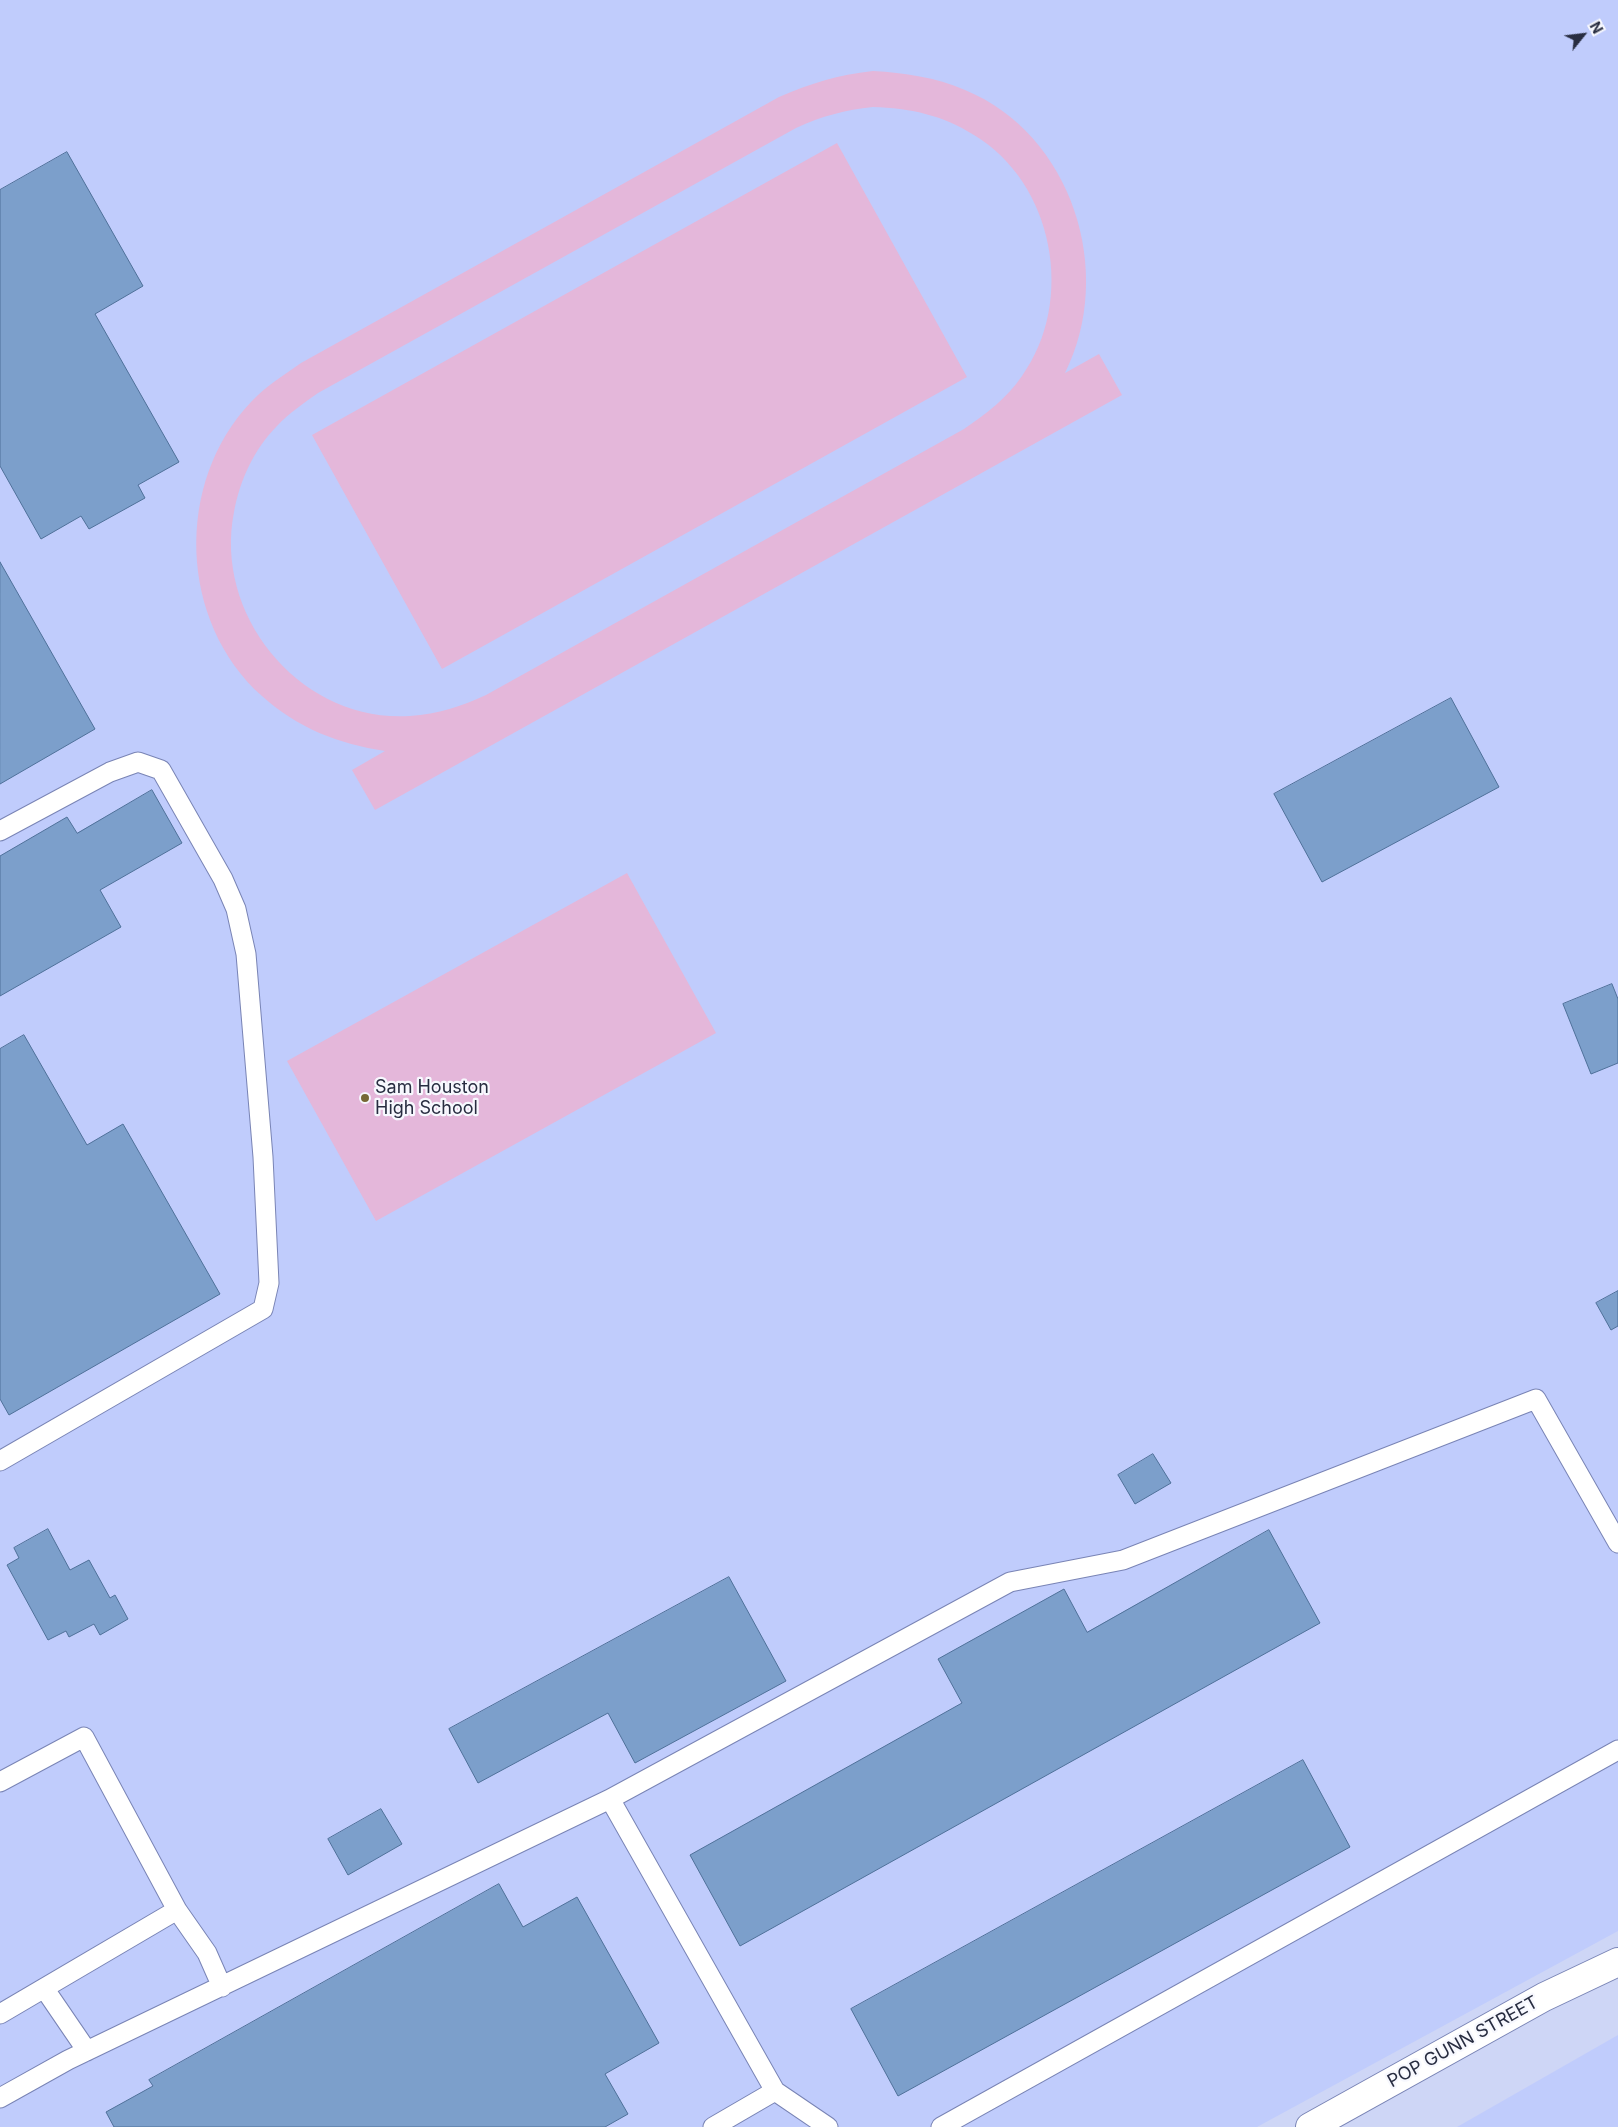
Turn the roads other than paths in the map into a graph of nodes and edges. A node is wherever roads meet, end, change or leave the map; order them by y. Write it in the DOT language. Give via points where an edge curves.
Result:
graph roads {
  1 [pos="0,832"];
  2 [pos="0,1461"];
  3 [pos="1618,1543"];
  4 [pos="1618,1750"];
  5 [pos="0,1782"];
  6 [pos="610,1800"];
  7 [pos="177,1910"];
  8 [pos="1618,1962"];
  9 [pos="222,1986"];
  10 [pos="44,1988"];
  11 [pos="0,2014"];
  12 [pos="87,2051"];
  13 [pos="776,2091"];
  14 [pos="0,2098"];
  15 [pos="713,2127"];
  16 [pos="828,2127"];
  17 [pos="941,2127"];
  18 [pos="1310,2127"];
  1 -- 2 [label="lane" via="110,772 138,762 161,770 223,879 236,909 246,954 270,1283 263,1308"];
  3 -- 6 [label="lane" via="1536,1399 1123,1560 1010,1582"];
  4 -- 17 [label="lane"];
  5 -- 7 [label="lane" via="84,1737"];
  6 -- 9 [label="lane"];
  6 -- 13 [label="lane"];
  7 -- 9 [label="lane" via="207,1953"];
  7 -- 10 [label="lane"];
  8 -- 18 [label="street, POP GUNN STREET" via="1544,1997"];
  9 -- 12 [label="lane"];
  10 -- 11 [label="lane"];
  10 -- 12 [label="lane"];
  12 -- 14 [label="lane"];
  13 -- 15 [label="lane"];
  13 -- 16 [label="lane"];
}
